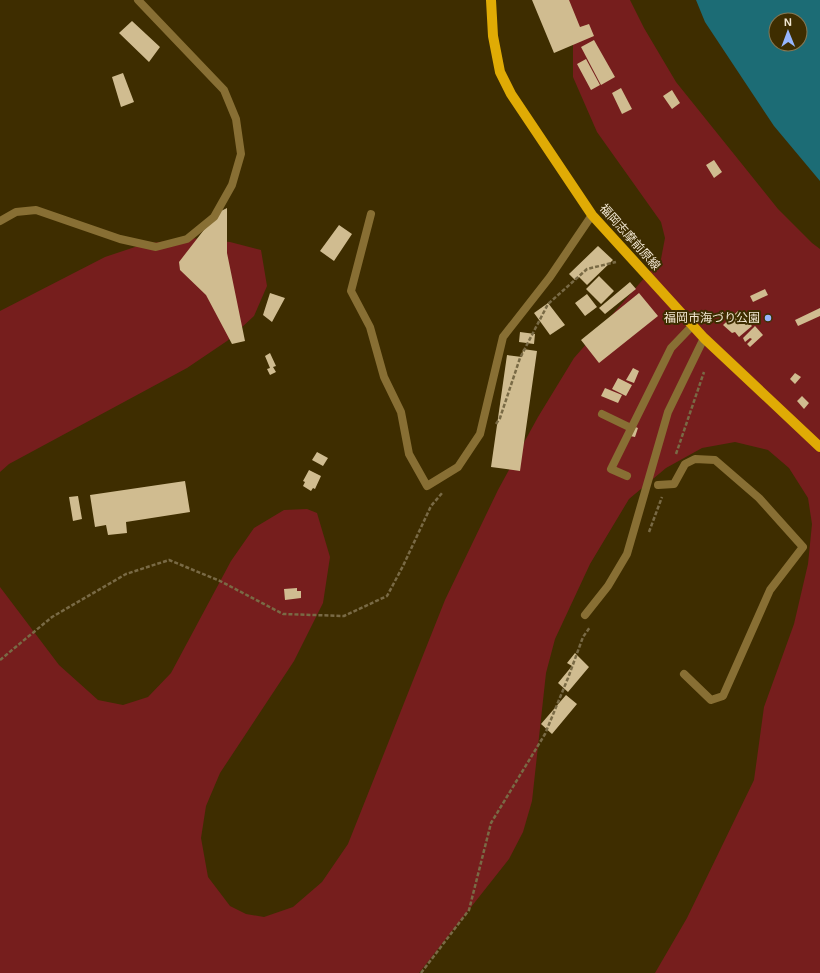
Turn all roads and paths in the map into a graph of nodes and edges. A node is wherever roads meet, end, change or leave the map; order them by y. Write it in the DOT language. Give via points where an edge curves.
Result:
graph roads {
  1 [pos="138,0"];
  2 [pos="491,0"];
  3 [pos="371,214"];
  4 [pos="592,215"];
  5 [pos="0,221"];
  6 [pos="618,262"];
  7 [pos="693,325"];
  8 [pos="704,338"];
  9 [pos="705,368"];
  10 [pos="602,414"];
  11 [pos="496,425"];
  12 [pos="631,428"];
  13 [pos="820,447"];
  14 [pos="674,459"];
  15 [pos="627,476"];
  16 [pos="658,485"];
  17 [pos="446,490"];
  18 [pos="663,495"];
  19 [pos="647,536"];
  20 [pos="585,615"];
  21 [pos="592,625"];
  22 [pos="0,660"];
  23 [pos="684,674"];
  24 [pos="421,973"];
  1 -- 5 [label="street" via="224,90 236,119 241,154 232,185 214,217 187,239 156,247 120,239 36,210 16,212"];
  2 -- 4 [label="main road, 福岡志摩前原線" via="493,36 500,72 511,94"];
  3 -- 4 [label="street" via="352,291 370,327 384,377 401,412 409,454 427,486 458,467 480,434 502,337 550,277"];
  4 -- 7 [label="main road, 福岡志摩前原線"];
  6 -- 11 [label="path" via="587,269 548,304 520,358"];
  7 -- 8 [label="main road, 福岡志摩前原線"];
  7 -- 12 [label="street" via="671,348"];
  8 -- 13 [label="main road, 福岡志摩前原線"];
  8 -- 20 [label="street" via="668,412 627,554 608,586"];
  9 -- 14 [label="path"];
  10 -- 12 [label="street"];
  12 -- 15 [label="street" via="611,469"];
  16 -- 23 [label="street" via="674,484 684,464 695,459 715,460 759,498 803,547 770,590 723,696 711,700"];
  17 -- 22 [label="path" via="431,506 387,596 344,616 283,614 220,581 169,560 126,574 52,617"];
  18 -- 19 [label="path"];
  21 -- 24 [label="path" via="583,637 544,734 491,823 469,910"];
}
